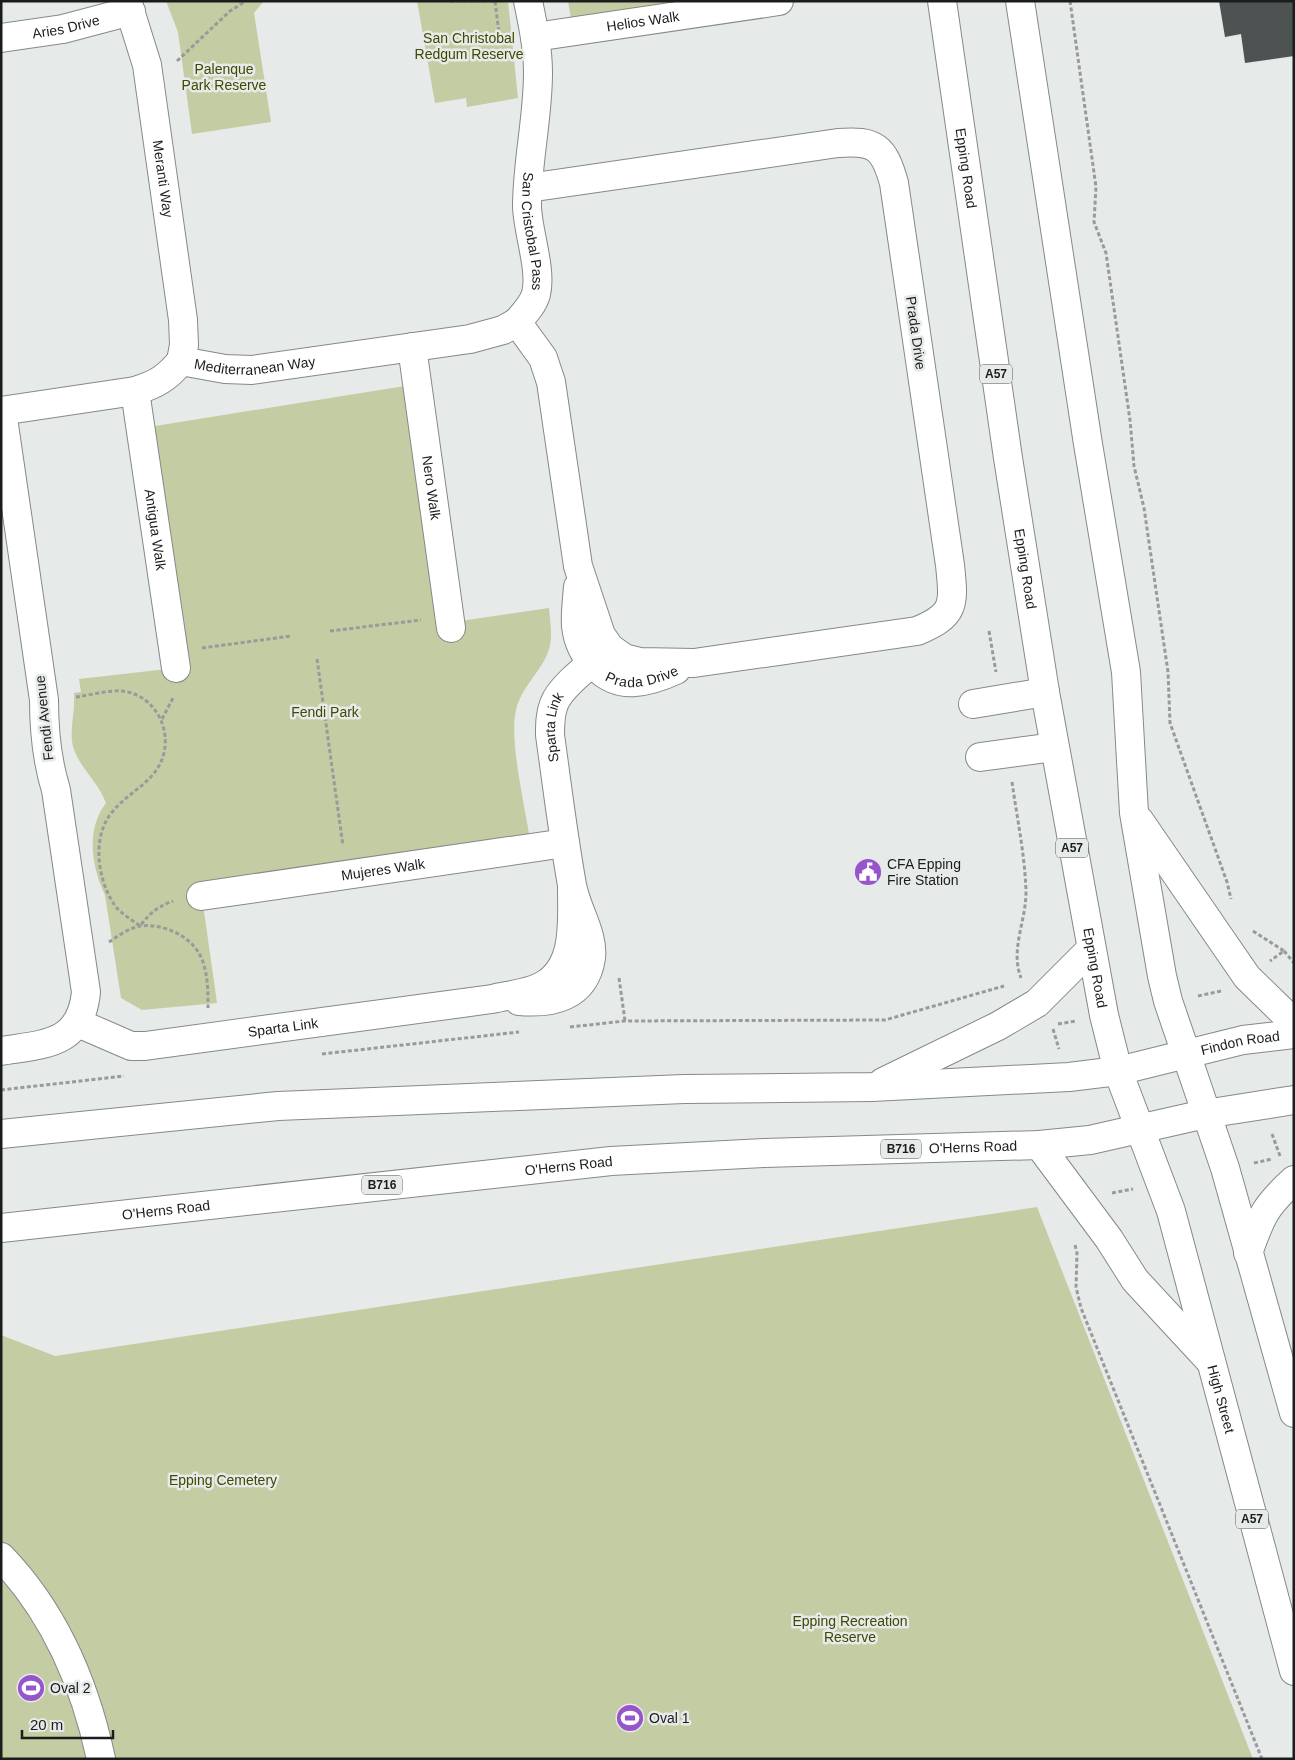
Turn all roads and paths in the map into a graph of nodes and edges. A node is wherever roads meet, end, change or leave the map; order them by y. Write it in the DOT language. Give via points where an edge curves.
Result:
graph roads {
  1 [pos="246,1"];
  2 [pos="450,1"];
  3 [pos="528,1"];
  4 [pos="779,1"];
  5 [pos="942,1"];
  6 [pos="1020,1"];
  7 [pos="1070,1"];
  8 [pos="129,6"];
  9 [pos="535,37"];
  10 [pos="1,38"];
  11 [pos="147,65"];
  12 [pos="528,188"];
  13 [pos="517,322"];
  14 [pos="412,347"];
  15 [pos="181,361"];
  16 [pos="135,391"];
  17 [pos="1,411"];
  18 [pos="450,622"];
  19 [pos="330,631"];
  20 [pos="989,631"];
  21 [pos="291,636"];
  22 [pos="601,656"];
  23 [pos="317,659"];
  24 [pos="175,660"];
  25 [pos="1045,692"];
  26 [pos="76,697"];
  27 [pos="985,702"];
  28 [pos="1054,747"];
  29 [pos="1007,753"];
  30 [pos="980,757"];
  31 [pos="1134,813"];
  32 [pos="565,843"];
  33 [pos="347,874"];
  34 [pos="201,896"];
  35 [pos="1231,901"];
  36 [pos="140,926"];
  37 [pos="1247,927"];
  38 [pos="1091,950"];
  39 [pos="1284,951"];
  40 [pos="83,963"];
  41 [pos="1294,963"];
  42 [pos="1247,977"];
  43 [pos="619,978"];
  44 [pos="1168,1001"];
  45 [pos="1037,1003"];
  46 [pos="208,1008"];
  47 [pos="1104,1015"];
  48 [pos="1294,1018"];
  49 [pos="625,1020"];
  50 [pos="78,1023"];
  51 [pos="566,1027"];
  52 [pos="526,1032"];
  53 [pos="1294,1034"];
  54 [pos="1,1050"];
  55 [pos="1186,1054"];
  56 [pos="318,1055"];
  57 [pos="1118,1070"];
  58 [pos="130,1076"];
  59 [pos="872,1087"];
  60 [pos="1,1090"];
  61 [pos="1294,1100"];
  62 [pos="1263,1105"];
  63 [pos="1206,1114"];
  64 [pos="1139,1130"];
  65 [pos="1,1134"];
  66 [pos="1039,1145"];
  67 [pos="1287,1169"];
  68 [pos="1,1228"];
  69 [pos="1073,1238"];
  70 [pos="1248,1253"];
  71 [pos="1214,1366"];
  72 [pos="1294,1413"];
  73 [pos="1,1557"];
  74 [pos="1294,1671"];
  75 [pos="101,1759"];
  76 [pos="1262,1759"];
  1 -- 11 [label="path" via="230,11 178,60"];
  2 -- 9 [label="path" via="495,1 500,41"];
  3 -- 9 [label="main road, San Cristobal Pass"];
  4 -- 9 [label="main road, Helios Walk"];
  5 -- 25 [label="main road, Epping Road / A57"];
  6 -- 31 [label="main road" via="1126,672"];
  7 -- 35 [label="path" via="1096,187 1094,222 1106,253 1134,466 1144,508 1168,672 1170,723 1224,872"];
  8 -- 10 [label="main road, Aries Drive" via="63,29"];
  8 -- 11 [label="main road, Meranti Way"];
  9 -- 12 [label="main road, San Cristobal Pass" via="538,73"];
  11 -- 15 [label="main road, Meranti Way" via="183,320"];
  12 -- 13 [label="main road, San Cristobal Pass" via="528,224 537,289 530,307"];
  12 -- 22 [label="main road, Prada Drive" via="860,141 880,150 890,168 948,556 952,591 947,613 937,623 917,631 694,664 655,679 633,682 614,680"];
  13 -- 14 [label="main road, Mediterranean Way" via="487,335"];
  13 -- 22 [label="main road" via="543,358 551,382 578,566 576,626 581,648"];
  14 -- 15 [label="main road, Mediterranean Way" via="252,370 225,370"];
  14 -- 18 [label="main road, Nero Walk"];
  15 -- 16 [label="main road, Mediterranean Way" via="168,376 153,386"];
  16 -- 17 [label="main road, Mediterranean Way"];
  16 -- 24 [label="main road, Antigua Walk"];
  17 -- 40 [label="main road, Fendi Avenue" via="44,700 44,730 50,771 56,790"];
  18 -- 19 [label="path"];
  20 -- 27 [label="path" via="994,654"];
  21 -- 24 [label="path"];
  22 -- 32 [label="main road, Sparta Link" via="561,692 550,718"];
  23 -- 33 [label="path"];
  25 -- 27 [label="main road"];
  25 -- 28 [label="main road, Epping Road / A57"];
  26 -- 36 [label="path" via="122,691 137,695 149,703 162,719 166,731 165,753 157,770 114,808 104,821 100,835 102,875 108,894 118,909"];
  28 -- 29 [label="main road"];
  28 -- 38 [label="main road, Epping Road / A57"];
  29 -- 30 [label="main road"];
  29 -- 49 [label="path" via="1026,894 1016,965 1022,981 885,1020"];
  31 -- 42 [label="main road"];
  31 -- 44 [label="main road"];
  32 -- 33 [label="main road, Mujeres Walk"];
  32 -- 50 [label="main road, Sparta Link" via="572,888 571,935 563,967 541,987 492,999 145,1046 131,1046"];
  33 -- 34 [label="main road, Mujeres Walk"];
  34 -- 36 [label="path" via="159,906"];
  36 -- 40 [label="path" via="106,943"];
  36 -- 46 [label="path" via="172,930 195,948 206,976"];
  37 -- 39 [label="path"];
  38 -- 45 [label="main road"];
  38 -- 47 [label="main road, Epping Road"];
  39 -- 41 [label="path"];
  39 -- 42 [label="path"];
  40 -- 50 [label="main road, Fendi Avenue" via="86,992 84,1010"];
  42 -- 44 [label="path" via="1226,990"];
  42 -- 48 [label="main road" via="1287,1016"];
  43 -- 49 [label="path"];
  44 -- 55 [label="main road"];
  45 -- 47 [label="path" via="1052,1025"];
  45 -- 59 [label="main road" via="998,1026"];
  47 -- 57 [label="main road, Epping Road / A57"];
  49 -- 51 [label="path"];
  50 -- 54 [label="main road" via="64,1037 48,1044"];
  52 -- 56 [label="path"];
  53 -- 55 [label="main road, Findon Road" via="1243,1040"];
  55 -- 57 [label="main road, Findon Road"];
  55 -- 63 [label="main road"];
  57 -- 59 [label="main road" via="1060,1077"];
  57 -- 64 [label="main road, Epping Road / A57"];
  58 -- 60 [label="path"];
  59 -- 65 [label="main road" via="684,1089 308,1105"];
  61 -- 62 [label="main road"];
  62 -- 63 [label="main road"];
  62 -- 67 [label="path"];
  63 -- 64 [label="main road, O'Herns Road"];
  63 -- 70 [label="main road" via="1225,1168"];
  64 -- 66 [label="main road, O'Herns Road / B716" via="1090,1140"];
  64 -- 71 [label="main road, High Street / A57" via="1171,1211"];
  66 -- 68 [label="main road, O'Herns Road / B716" via="611,1161"];
  66 -- 71 [label="main road" via="1110,1239 1135,1280"];
  67 -- 70 [label="main road" via="1263,1213"];
  69 -- 76 [label="path" via="1077,1253 1076,1287 1081,1308"];
  70 -- 72 [label="main road"];
  71 -- 74 [label="main road, High Street / A57" via="1264,1567"];
  73 -- 75 [label="main road" via="24,1581 52,1622 75,1671"];
}
